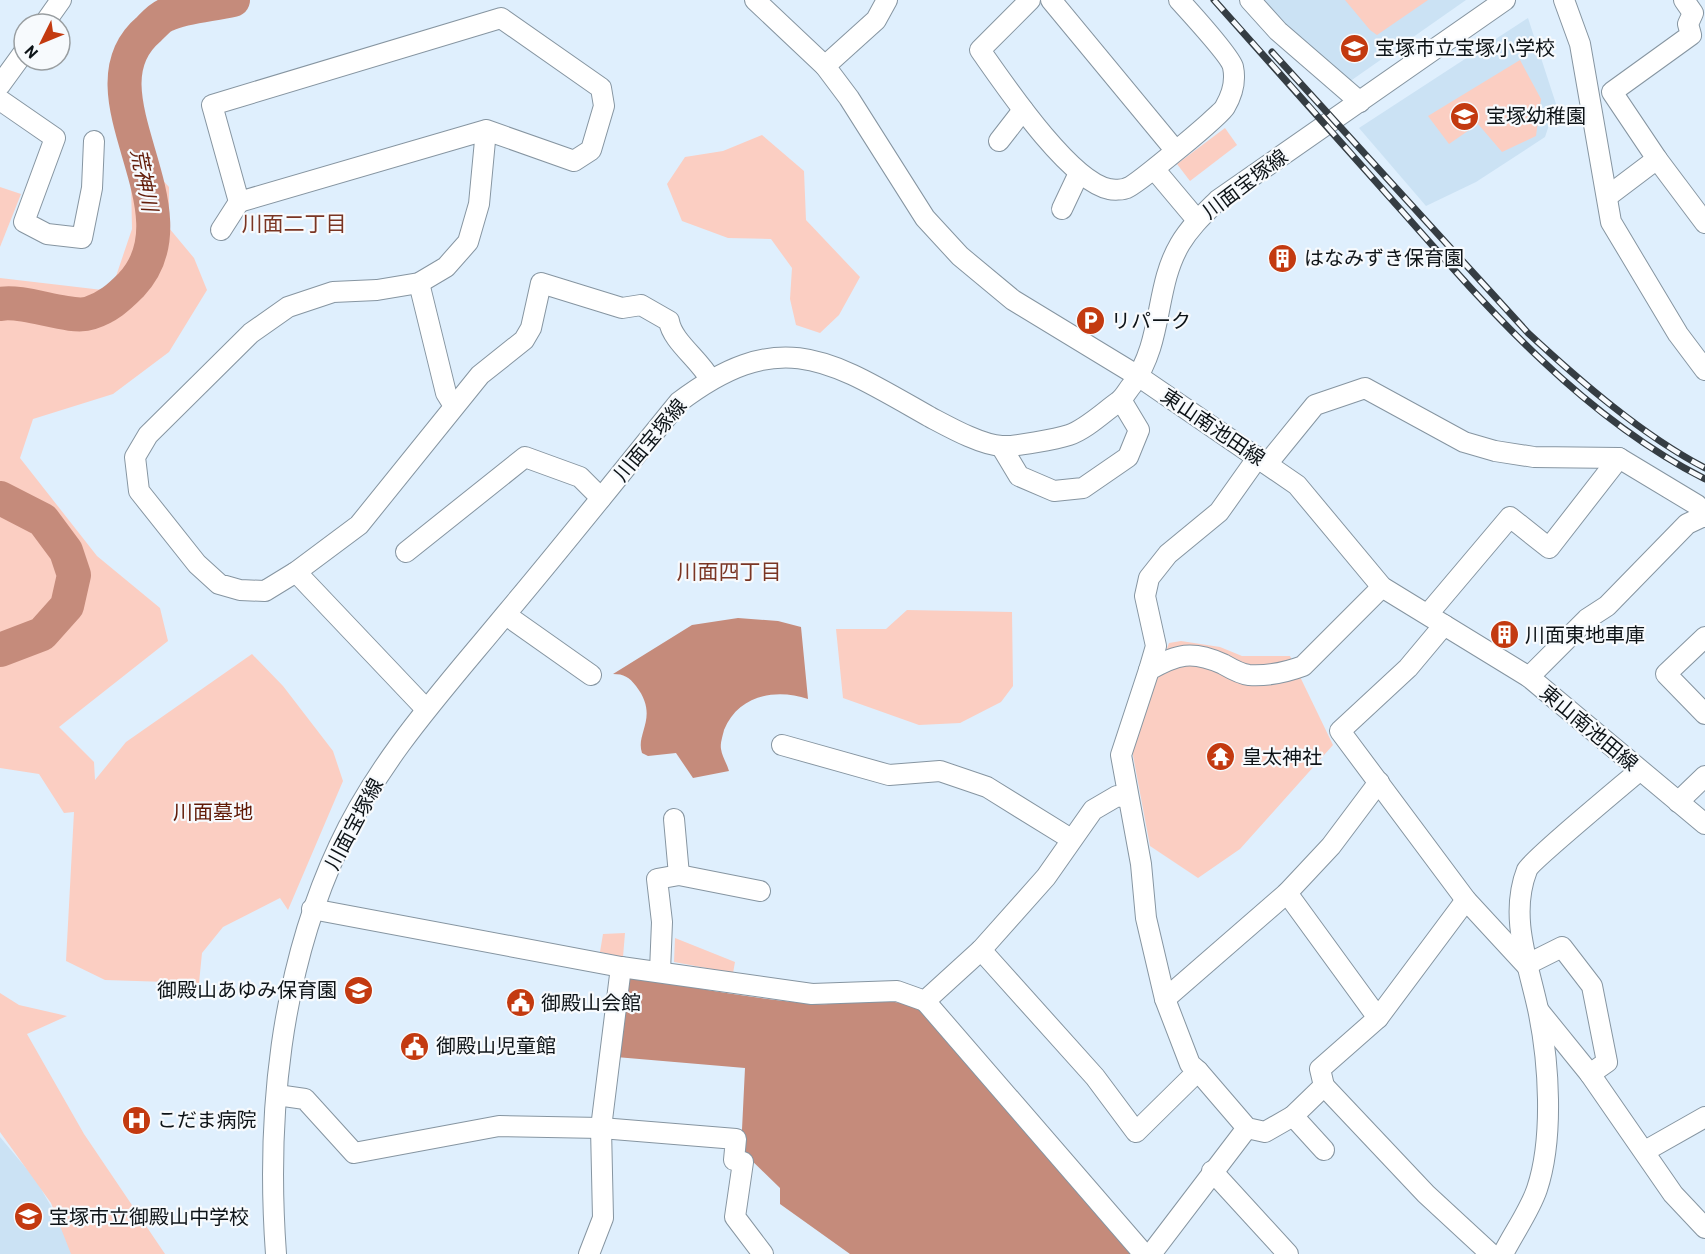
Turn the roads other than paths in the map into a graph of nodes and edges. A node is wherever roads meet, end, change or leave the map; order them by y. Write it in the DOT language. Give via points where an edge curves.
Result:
graph roads {
  1 [pos="755,0"];
  2 [pos="887,0"];
  3 [pos="1030,0"];
  4 [pos="1051,0"];
  5 [pos="1179,0"];
  6 [pos="1250,0"];
  7 [pos="1505,0"];
  8 [pos="1564,0"];
  9 [pos="1694,9"];
  10 [pos="1698,38"];
  11 [pos="825,66"];
  12 [pos="12,68"];
  13 [pos="0,85"];
  14 [pos="0,100"];
  15 [pos="1360,102"];
  16 [pos="1023,110"];
  17 [pos="486,130"];
  18 [pos="94,141"];
  19 [pos="999,141"];
  20 [pos="1175,150"];
  21 [pos="1657,159"];
  22 [pos="1155,170"];
  23 [pos="1079,174"];
  24 [pos="1608,196"];
  25 [pos="239,202"];
  26 [pos="1062,209"];
  27 [pos="1197,220"];
  28 [pos="1705,223"];
  29 [pos="221,230"];
  30 [pos="419,283"];
  31 [pos="1705,370"];
  32 [pos="1138,376"];
  33 [pos="710,379"];
  34 [pos="1121,400"];
  35 [pos="454,406"];
  36 [pos="1001,446"];
  37 [pos="1619,458"];
  38 [pos="1263,460"];
  39 [pos="601,498"];
  40 [pos="1705,517"];
  41 [pos="406,552"];
  42 [pos="296,572"];
  43 [pos="1382,587"];
  44 [pos="506,615"];
  45 [pos="1436,620"];
  46 [pos="1705,637"];
  47 [pos="1149,670"];
  48 [pos="591,675"];
  49 [pos="1529,677"];
  50 [pos="426,709"];
  51 [pos="1705,714"];
  52 [pos="782,746"];
  53 [pos="1639,771"];
  54 [pos="1705,776"];
  55 [pos="1378,782"];
  56 [pos="1127,798"];
  57 [pos="1678,802"];
  58 [pos="674,819"];
  59 [pos="1705,824"];
  60 [pos="1071,839"];
  61 [pos="679,874"];
  62 [pos="760,891"];
  63 [pos="1287,894"];
  64 [pos="1466,900"];
  65 [pos="312,909"];
  66 [pos="981,950"];
  67 [pos="1526,965"];
  68 [pos="621,966"];
  69 [pos="660,971"];
  70 [pos="1166,999"];
  71 [pos="925,1001"];
  72 [pos="1538,1009"];
  73 [pos="1378,1018"];
  74 [pos="1198,1071"];
  75 [pos="1590,1074"];
  76 [pos="1324,1086"];
  77 [pos="277,1095"];
  78 [pos="1293,1116"];
  79 [pos="1705,1117"];
  80 [pos="602,1128"];
  81 [pos="1246,1128"];
  82 [pos="1324,1150"];
  83 [pos="1645,1151"];
  84 [pos="1212,1171"];
  85 [pos="1705,1228"];
  86 [pos="276,1254"];
  87 [pos="590,1254"];
  88 [pos="763,1254"];
  89 [pos="1144,1254"];
  90 [pos="1151,1254"];
  91 [pos="1288,1254"];
  92 [pos="1491,1254"];
  93 [pos="1503,1254"];
  1 -- 11 [label="street, 東山南池田線"];
  2 -- 11 [label="street" via="876,21"];
  3 -- 16 [label="street" via="980,50"];
  4 -- 20 [label="street"];
  5 -- 20 [label="street" via="1233,65 1234,87 1224,109"];
  6 -- 15 [label="street" via="1278,31"];
  7 -- 15 [label="street, 川面宝塚線"];
  8 -- 24 [label="street" via="1580,44"];
  9 -- 10 [label="street" via="1688,24"];
  10 -- 21 [label="street" via="1612,92"];
  11 -- 32 [label="street, 東山南池田線" via="925,218 960,256 1013,300"];
  12 -- 13 [label="street"];
  14 -- 18 [label="street" via="56,138 24,222 47,234 82,238 92,188"];
  15 -- 27 [label="street, 川面宝塚線" via="1218,200"];
  16 -- 19 [label="street"];
  16 -- 23 [label="street"];
  17 -- 25 [label="street"];
  17 -- 25 [label="street" via="574,161 591,150 604,106 601,88 501,18 212,105"];
  17 -- 30 [label="street" via="479,204 468,242 446,267"];
  20 -- 22 [label="street"];
  21 -- 24 [label="street"];
  21 -- 28 [label="street"];
  22 -- 23 [label="street" via="1127,188 1108,189"];
  22 -- 27 [label="street"];
  23 -- 26 [label="street"];
  24 -- 31 [label="street" via="1611,222 1677,334"];
  25 -- 29 [label="street"];
  27 -- 32 [label="street, 川面宝塚線" via="1179,246 1165,284 1152,349"];
  30 -- 35 [label="street" via="446,393"];
  30 -- 42 [label="street" via="333,292 288,307 251,333 148,435 135,457 139,491 197,564 219,584 265,591"];
  32 -- 34 [label="street, 川面宝塚線"];
  32 -- 38 [label="street, 東山南池田線"];
  33 -- 35 [label="street" via="701,363 670,332 669,321 641,305 622,308 541,283 531,328 524,340 480,375"];
  33 -- 36 [label="street, 川面宝塚線" via="750,362 798,356 848,370 954,430"];
  33 -- 39 [label="street, 川面宝塚線" via="679,402"];
  34 -- 36 [label="street, 川面宝塚線" via="1070,435"];
  34 -- 36 [label="street" via="1139,430 1128,457 1083,489 1054,491 1019,476"];
  35 -- 42 [label="street" via="359,525"];
  37 -- 38 [label="street" via="1534,457 1495,451 1464,442 1365,388 1315,405"];
  37 -- 40 [label="street" via="1697,505"];
  37 -- 45 [label="street" via="1549,548 1510,517"];
  38 -- 43 [label="street, 東山南池田線" via="1297,485"];
  38 -- 47 [label="street" via="1219,512 1168,554 1149,578 1145,596 1156,646"];
  39 -- 41 [label="street" via="580,477 525,457"];
  39 -- 44 [label="street, 川面宝塚線"];
  40 -- 49 [label="street" via="1687,524 1607,606 1587,619"];
  42 -- 50 [label="street"];
  43 -- 45 [label="street, 東山南池田線"];
  43 -- 47 [label="street" via="1303,666 1287,672 1248,675 1201,656 1185,655"];
  44 -- 48 [label="street"];
  44 -- 50 [label="street, 川面宝塚線"];
  45 -- 49 [label="street, 東山南池田線"];
  45 -- 55 [label="street" via="1408,668 1340,731"];
  46 -- 51 [label="street" via="1666,674"];
  47 -- 56 [label="street" via="1121,755"];
  49 -- 53 [label="street, 東山南池田線"];
  50 -- 65 [label="street, 川面宝塚線" via="364,798"];
  52 -- 60 [label="street" via="889,775 940,771 987,787"];
  53 -- 57 [label="street, 東山南池田線"];
  53 -- 67 [label="street" via="1527,868 1519,906"];
  54 -- 57 [label="street"];
  55 -- 63 [label="street" via="1331,846"];
  55 -- 64 [label="street"];
  56 -- 60 [label="street" via="1117,796 1093,810"];
  56 -- 70 [label="street" via="1141,864 1146,918"];
  57 -- 59 [label="street, 東山南池田線"];
  58 -- 61 [label="street"];
  60 -- 66 [label="street" via="1046,877"];
  61 -- 62 [label="street"];
  61 -- 69 [label="street" via="657,879 662,922"];
  63 -- 70 [label="street"];
  63 -- 73 [label="street"];
  64 -- 67 [label="street"];
  64 -- 73 [label="street"];
  65 -- 68 [label="street"];
  65 -- 77 [label="street, 川面宝塚線" via="282,1033"];
  66 -- 71 [label="street"];
  66 -- 74 [label="street" via="1095,1077 1136,1132"];
  67 -- 72 [label="street"];
  67 -- 75 [label="street" via="1562,947 1592,986 1607,1062"];
  68 -- 69 [label="street"];
  68 -- 80 [label="street"];
  69 -- 71 [label="street" via="812,994 897,991"];
  70 -- 74 [label="street" via="1190,1064"];
  71 -- 89 [label="street"];
  72 -- 75 [label="street"];
  72 -- 93 [label="street" via="1547,1117 1544,1164 1536,1192"];
  73 -- 76 [label="street" via="1320,1069"];
  74 -- 81 [label="street"];
  75 -- 83 [label="street"];
  76 -- 78 [label="street"];
  76 -- 92 [label="street" via="1426,1194"];
  77 -- 80 [label="street" via="305,1099 354,1153 499,1126"];
  77 -- 86 [label="street, 川面宝塚線" via="271,1158"];
  78 -- 81 [label="street" via="1265,1132"];
  78 -- 82 [label="street"];
  79 -- 83 [label="street"];
  80 -- 87 [label="street" via="603,1218"];
  80 -- 88 [label="street" via="736,1139 734,1160 743,1162 735,1217"];
  81 -- 84 [label="street"];
  83 -- 85 [label="street" via="1673,1194"];
  84 -- 90 [label="street"];
  84 -- 91 [label="street"];
}
